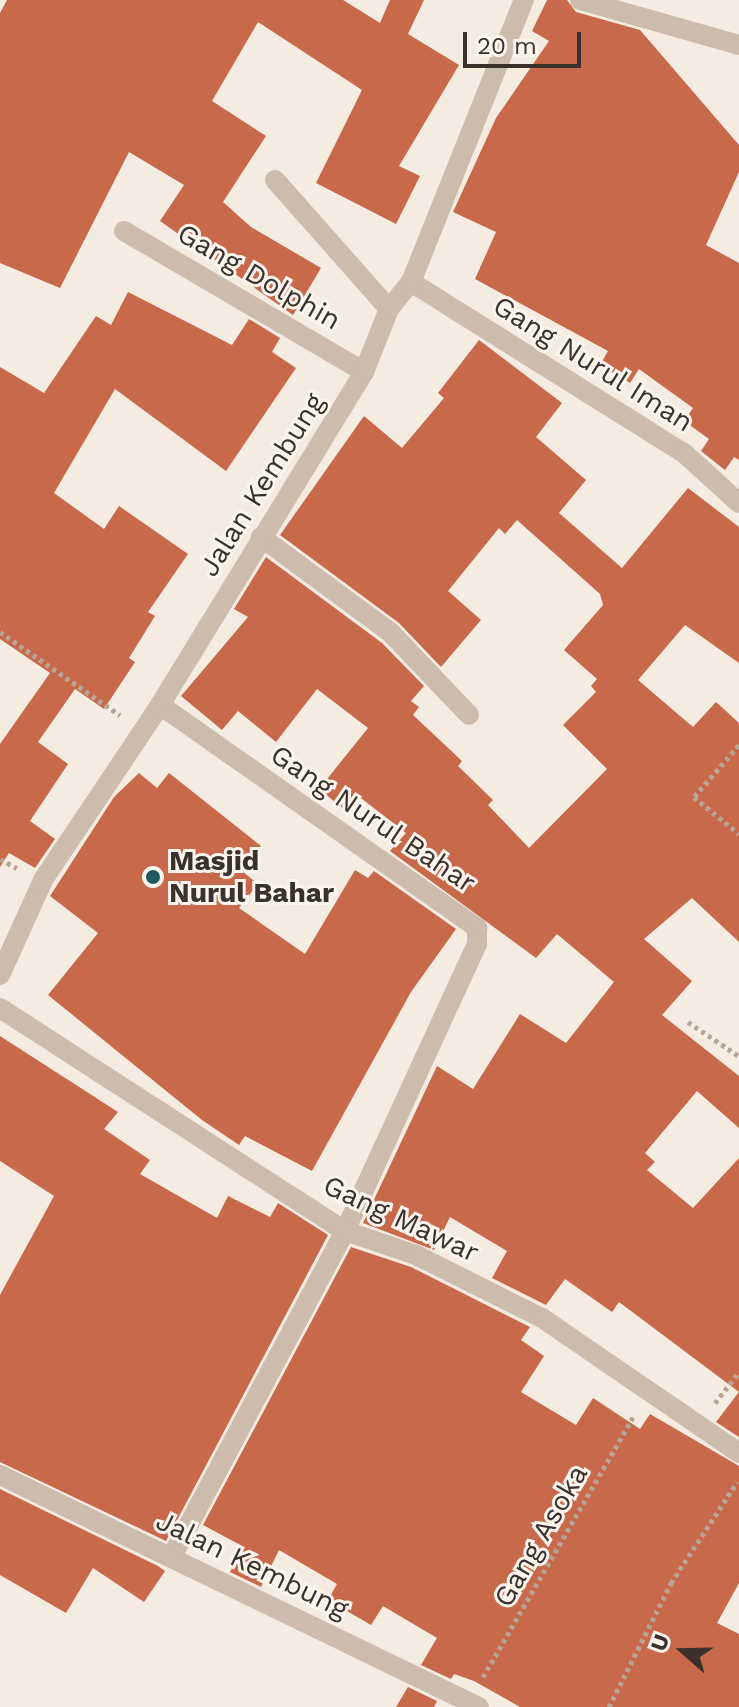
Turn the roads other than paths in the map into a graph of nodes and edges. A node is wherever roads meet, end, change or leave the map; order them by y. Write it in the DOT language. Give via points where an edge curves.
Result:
graph roads {
  1 [pos="524,0"];
  2 [pos="580,0"];
  3 [pos="739,45"];
  4 [pos="275,180"];
  5 [pos="124,231"];
  6 [pos="411,282"];
  7 [pos="389,309"];
  8 [pos="364,372"];
  9 [pos="739,503"];
  10 [pos="261,537"];
  11 [pos="160,705"];
  12 [pos="469,715"];
  13 [pos="0,975"];
  14 [pos="0,1008"];
  15 [pos="345,1231"];
  16 [pos="739,1453"];
  17 [pos="0,1475"];
  18 [pos="172,1557"];
  19 [pos="474,1704"];
  1 -- 6 [label="street, Jalan Kembung"];
  2 -- 3 [label="street"];
  4 -- 7 [label="street"];
  5 -- 8 [label="street, Gang Dolphin"];
  6 -- 7 [label="street, Jalan Kembung"];
  6 -- 9 [label="street, Gang Nurul Iman" via="684,453"];
  7 -- 8 [label="street, Jalan Kembung"];
  8 -- 10 [label="street, Jalan Kembung"];
  10 -- 11 [label="street, Jalan Kembung"];
  10 -- 12 [label="street" via="391,633"];
  11 -- 13 [label="street, Jalan Kembung" via="43,880"];
  11 -- 15 [label="street, Gang Nurul Bahar" via="477,928 477,944"];
  14 -- 15 [label="street, Gang Mawar"];
  15 -- 16 [label="street, Gang Mawar" via="416,1255 542,1318"];
  15 -- 18 [label="street"];
  17 -- 18 [label="street, Jalan Kembung"];
  18 -- 19 [label="street, Jalan Kembung"];
}
